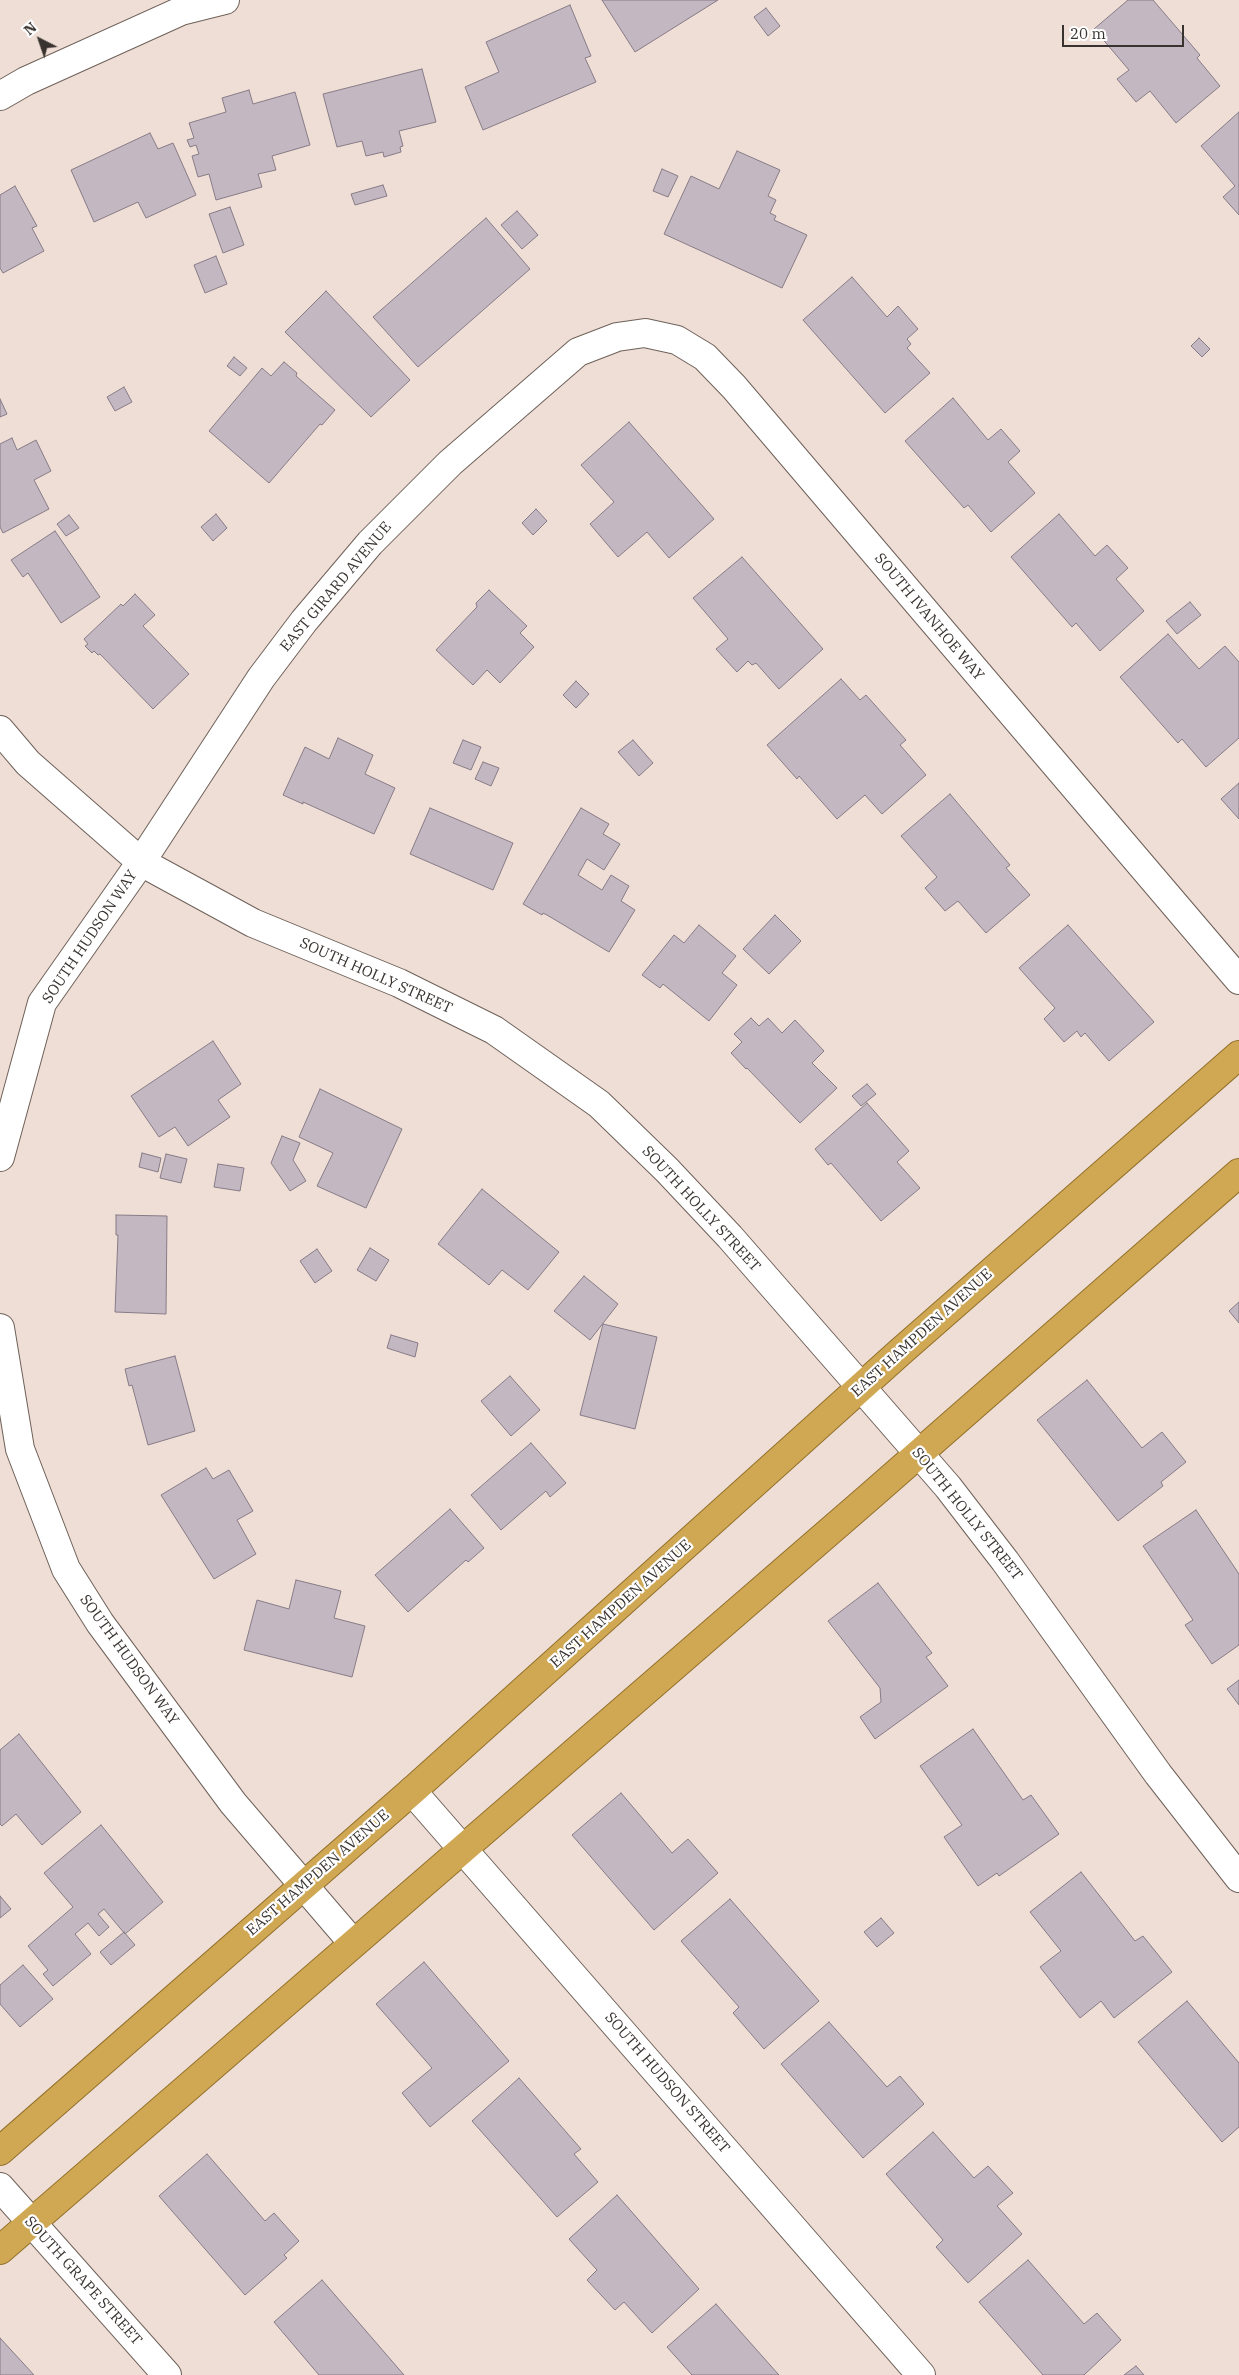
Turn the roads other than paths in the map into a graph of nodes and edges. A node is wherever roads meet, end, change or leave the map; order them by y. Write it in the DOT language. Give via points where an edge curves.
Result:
graph roads {
  1 [pos="225,0"];
  2 [pos="0,96"];
  3 [pos="578,352"];
  4 [pos="0,730"];
  5 [pos="141,862"];
  6 [pos="1239,980"];
  7 [pos="1239,1055"];
  8 [pos="0,1156"];
  9 [pos="1239,1173"];
  10 [pos="0,1328"];
  11 [pos="861,1387"];
  12 [pos="919,1453"];
  13 [pos="412,1791"];
  14 [pos="462,1847"];
  15 [pos="1239,1878"];
  16 [pos="304,1885"];
  17 [pos="353,1943"];
  18 [pos="0,2151"];
  19 [pos="0,2187"];
  20 [pos="31,2223"];
  21 [pos="0,2250"];
  22 [pos="167,2375"];
  23 [pos="921,2375"];
  1 -- 2 [label="street" via="181,11 26,81"];
  3 -- 5 [label="street, EAST GIRARD AVENUE" via="450,463 370,543 261,678"];
  3 -- 6 [label="street, SOUTH IVANHOE WAY" via="617,337 645,333 677,340 705,357"];
  4 -- 5 [label="street, SOUTH HOLLY STREET" via="28,763"];
  5 -- 8 [label="street, SOUTH HUDSON WAY" via="42,1003"];
  5 -- 11 [label="street, SOUTH HOLLY STREET" via="253,923 399,983 494,1030 599,1104 668,1170"];
  7 -- 11 [label="highway, EAST HAMPDEN AVENUE"];
  9 -- 12 [label="highway"];
  10 -- 16 [label="street, SOUTH HUDSON WAY" via="20,1449 66,1569 100,1623 233,1803"];
  11 -- 12 [label="street, SOUTH HOLLY STREET"];
  11 -- 13 [label="highway, EAST HAMPDEN AVENUE"];
  12 -- 14 [label="highway"];
  12 -- 15 [label="street, SOUTH HOLLY STREET" via="1014,1572 1158,1774"];
  13 -- 14 [label="street, SOUTH HUDSON STREET"];
  13 -- 16 [label="highway, EAST HAMPDEN AVENUE"];
  14 -- 17 [label="highway"];
  14 -- 23 [label="street, SOUTH HUDSON STREET"];
  16 -- 17 [label="street, SOUTH HUDSON WAY"];
  16 -- 18 [label="highway, EAST HAMPDEN AVENUE"];
  17 -- 20 [label="highway"];
  19 -- 20 [label="street, SOUTH GRAPE STREET"];
  20 -- 21 [label="highway"];
  20 -- 22 [label="street, SOUTH GRAPE STREET"];
}
